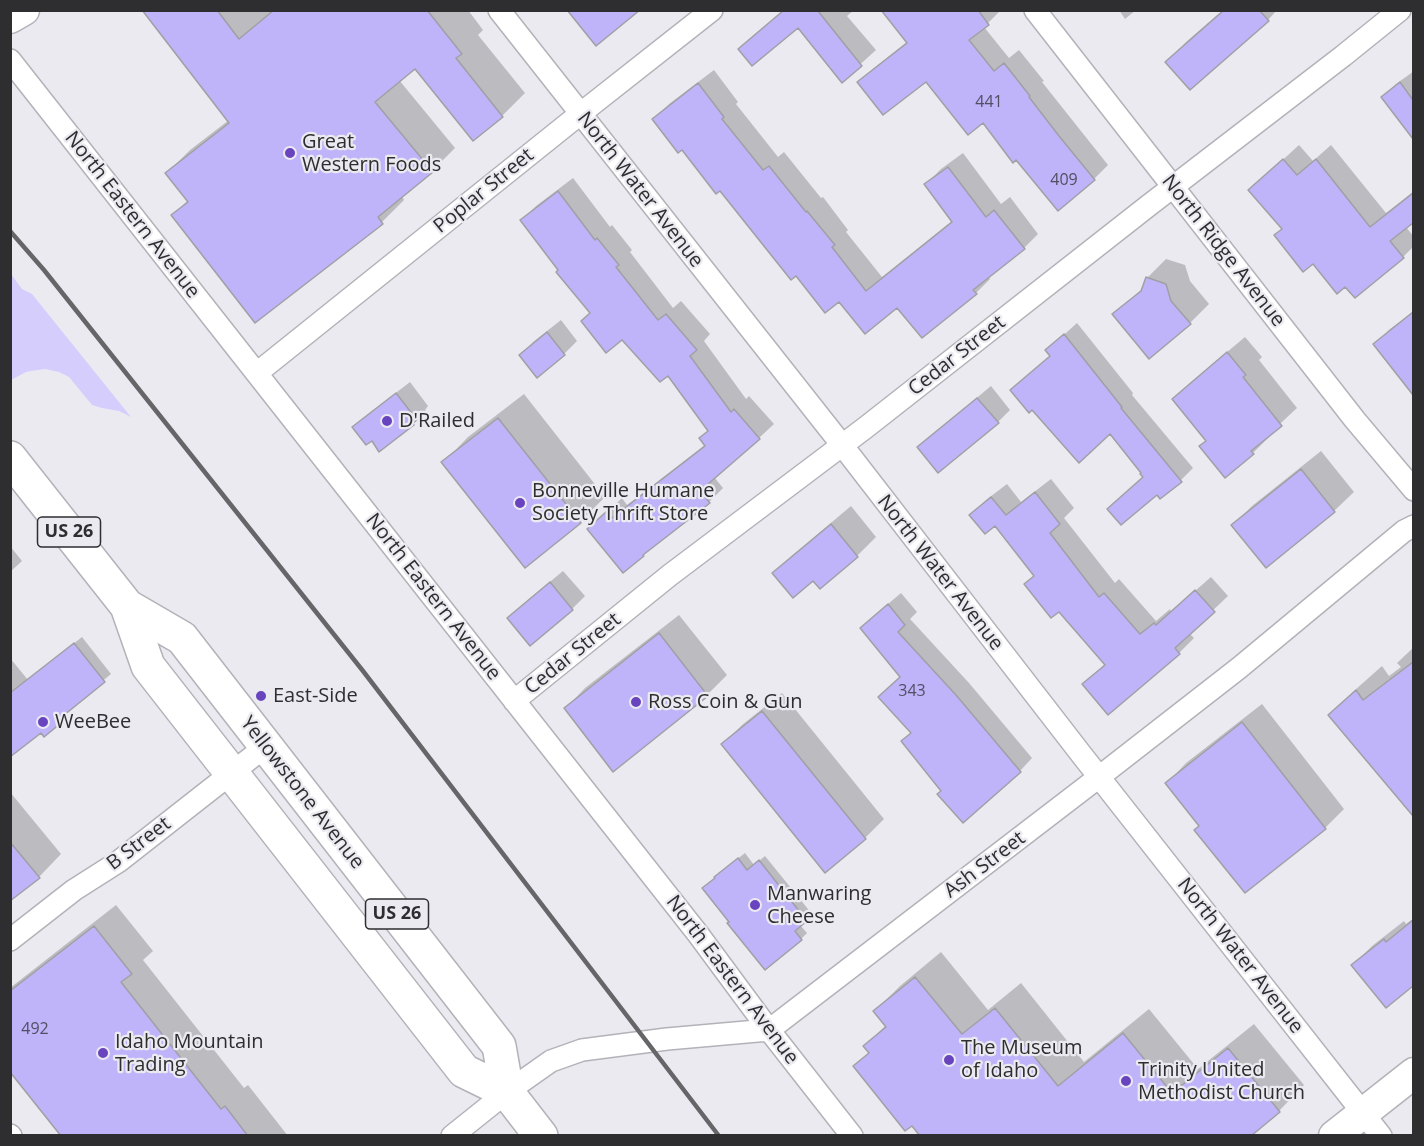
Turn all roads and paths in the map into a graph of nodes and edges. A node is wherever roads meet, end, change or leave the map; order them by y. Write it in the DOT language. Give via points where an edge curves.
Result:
graph roads {
  1 [pos="24,10"];
  2 [pos="498,10"];
  3 [pos="712,10"];
  4 [pos="1035,10"];
  5 [pos="1400,10"];
  6 [pos="10,18"];
  7 [pos="10,60"];
  8 [pos="580,114"];
  9 [pos="1173,187"];
  10 [pos="257,373"];
  11 [pos="842,445"];
  12 [pos="10,458"];
  13 [pos="1413,490"];
  14 [pos="1413,526"];
  15 [pos="127,606"];
  16 [pos="514,701"];
  17 [pos="266,746"];
  18 [pos="232,773"];
  19 [pos="1099,777"];
  20 [pos="10,940"];
  21 [pos="769,1030"];
  22 [pos="1413,1073"];
  23 [pos="507,1092"];
  24 [pos="1363,1112"];
  25 [pos="452,1136"];
  26 [pos="541,1136"];
  27 [pos="852,1136"];
  28 [pos="1334,1136"];
  29 [pos="1381,1136"];
  1 -- 6 [label="street"];
  2 -- 8 [label="street, North Water Avenue"];
  3 -- 8 [label="street, Poplar Street"];
  4 -- 9 [label="street, North Ridge Avenue"];
  5 -- 9 [label="street, Cedar Street"];
  7 -- 10 [label="street, North Eastern Avenue"];
  8 -- 10 [label="street, Poplar Street"];
  8 -- 11 [label="street, North Water Avenue"];
  9 -- 11 [label="street, Cedar Street"];
  9 -- 13 [label="street, North Ridge Avenue"];
  10 -- 16 [label="street, North Eastern Avenue"];
  11 -- 16 [label="street, Cedar Street" via="670,575"];
  11 -- 19 [label="street, North Water Avenue"];
  12 -- 15 [label="highway, Yellowstone Avenue / US 26"];
  14 -- 19 [label="street, Ash Street"];
  15 -- 17 [label="highway, Yellowstone Avenue / US 26" via="182,638"];
  15 -- 18 [label="highway, Yellowstone Avenue / US 26" via="148,666"];
  16 -- 21 [label="street, North Eastern Avenue"];
  17 -- 18 [label="street, B Street"];
  17 -- 23 [label="highway, Yellowstone Avenue / US 26" via="499,1046"];
  18 -- 20 [label="street, B Street"];
  18 -- 23 [label="highway, Yellowstone Avenue / US 26" via="464,1071"];
  19 -- 21 [label="street, Ash Street"];
  19 -- 24 [label="street, North Water Avenue"];
  21 -- 23 [label="street" via="582,1050 551,1061"];
  21 -- 27 [label="street, North Eastern Avenue"];
  22 -- 24 [label="street"];
  23 -- 25 [label="street"];
  23 -- 26 [label="highway, Yellowstone Avenue / US 26"];
  24 -- 28 [label="street"];
  24 -- 29 [label="street, North Water Avenue"];
}
